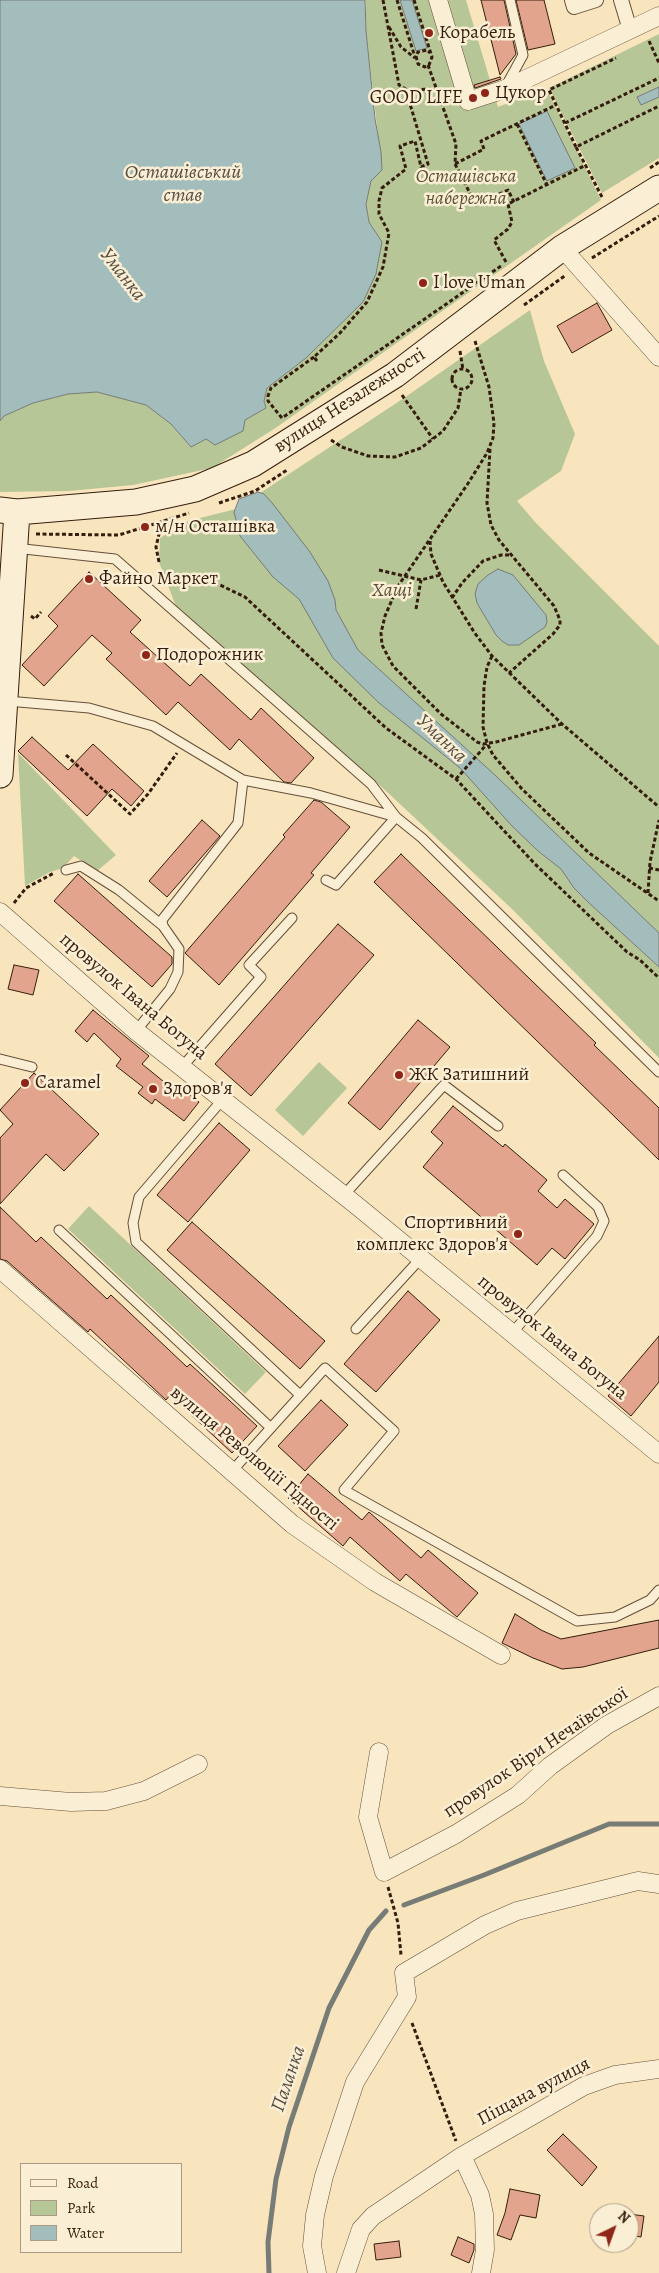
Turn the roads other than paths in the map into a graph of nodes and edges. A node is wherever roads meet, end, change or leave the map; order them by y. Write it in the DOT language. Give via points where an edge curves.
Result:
graph roads {
  1 [pos="438,0"];
  2 [pos="510,0"];
  3 [pos="572,0"];
  4 [pos="596,0"];
  5 [pos="621,0"];
  6 [pos="659,16"];
  7 [pos="630,30"];
  8 [pos="505,89"];
  9 [pos="651,180"];
  10 [pos="562,248"];
  11 [pos="659,357"];
  12 [pos="9,511"];
  13 [pos="15,548"];
  14 [pos="4,701"];
  15 [pos="0,771"];
  16 [pos="243,780"];
  17 [pos="396,816"];
  18 [pos="66,870"];
  19 [pos="326,880"];
  20 [pos="6,909"];
  21 [pos="292,918"];
  22 [pos="162,926"];
  23 [pos="136,1031"];
  24 [pos="0,1059"];
  25 [pos="32,1067"];
  26 [pos="182,1067"];
  27 [pos="659,1072"];
  28 [pos="223,1099"];
  29 [pos="498,1126"];
  30 [pos="563,1175"];
  31 [pos="344,1195"];
  32 [pos="59,1230"];
  33 [pos="421,1258"];
  34 [pos="0,1269"];
  35 [pos="356,1329"];
  36 [pos="512,1333"];
  37 [pos="300,1395"];
  38 [pos="254,1402"];
  39 [pos="255,1413"];
  40 [pos="271,1428"];
  41 [pos="656,1447"];
  42 [pos="232,1471"];
  43 [pos="659,1590"];
  44 [pos="501,1655"];
  45 [pos="659,1696"];
  46 [pos="379,1752"];
  47 [pos="198,1764"];
  48 [pos="0,1796"];
  49 [pos="659,1884"];
  50 [pos="659,2069"];
  51 [pos="462,2156"];
  52 [pos="317,2273"];
  53 [pos="346,2273"];
  54 [pos="481,2273"];
  1 -- 8 [label="street" via="468,102"];
  2 -- 8 [label="lane" via="523,55"];
  3 -- 4 [label="street" via="574,7"];
  5 -- 7 [label="street"];
  6 -- 7 [label="street"];
  7 -- 8 [label="street"];
  9 -- 10 [label="main road, вулиця Незалежності"];
  10 -- 11 [label="street"];
  10 -- 12 [label="main road, вулиця Незалежності" via="395,374 253,464 195,489 136,502"];
  12 -- 13 [label="main road"];
  13 -- 14 [label="main road"];
  13 -- 17 [label="lane" via="115,559 371,784"];
  14 -- 15 [label="main road"];
  14 -- 16 [label="lane" via="89,708 154,726"];
  16 -- 17 [label="lane" via="310,793"];
  16 -- 22 [label="lane" via="238,823 162,920"];
  17 -- 19 [label="lane" via="336,885"];
  17 -- 27 [label="lane"];
  18 -- 22 [label="lane" via="81,866 119,890"];
  20 -- 23 [label="street, провулок Івана Богуна"];
  21 -- 26 [label="lane" via="249,965 261,977"];
  22 -- 23 [label="lane" via="179,949 178,972 170,989"];
  23 -- 26 [label="street, провулок Івана Богуна"];
  24 -- 25 [label="lane"];
  26 -- 28 [label="street, провулок Івана Богуна"];
  28 -- 31 [label="street, провулок Івана Богуна"];
  28 -- 37 [label="lane" via="139,1197 133,1223 136,1242"];
  29 -- 31 [label="lane" via="444,1085"];
  30 -- 36 [label="lane" via="598,1207 604,1221 597,1236"];
  31 -- 33 [label="street, провулок Івана Богуна"];
  32 -- 39 [label="lane"];
  33 -- 35 [label="lane"];
  33 -- 36 [label="street, провулок Івана Богуна"];
  34 -- 42 [label="street, вулиця Революції Гідності"];
  36 -- 41 [label="street, провулок Івана Богуна"];
  37 -- 40 [label="lane"];
  37 -- 43 [label="lane" via="325,1368 394,1431 344,1490 577,1621 615,1617 650,1600"];
  38 -- 39 [label="lane"];
  39 -- 40 [label="lane"];
  40 -- 42 [label="lane"];
  42 -- 44 [label="street, вулиця Революції Гідності" via="292,1524 375,1582"];
  45 -- 46 [label="street, провулок Віри Нечаївської" via="607,1726 550,1766 518,1795 456,1834 384,1872 368,1817"];
  47 -- 48 [label="street" via="144,1791 106,1801 71,1802"];
  49 -- 52 [label="street" via="638,1881 517,1911 485,1924 404,1973 407,1998 355,2082 340,2122 315,2215 312,2246"];
  50 -- 51 [label="street, Піщана вулиця" via="615,2075 584,2086"];
  51 -- 53 [label="street, Піщана вулиця" via="373,2216 361,2229"];
  51 -- 54 [label="street" via="480,2195 484,2214 485,2250"];
}
